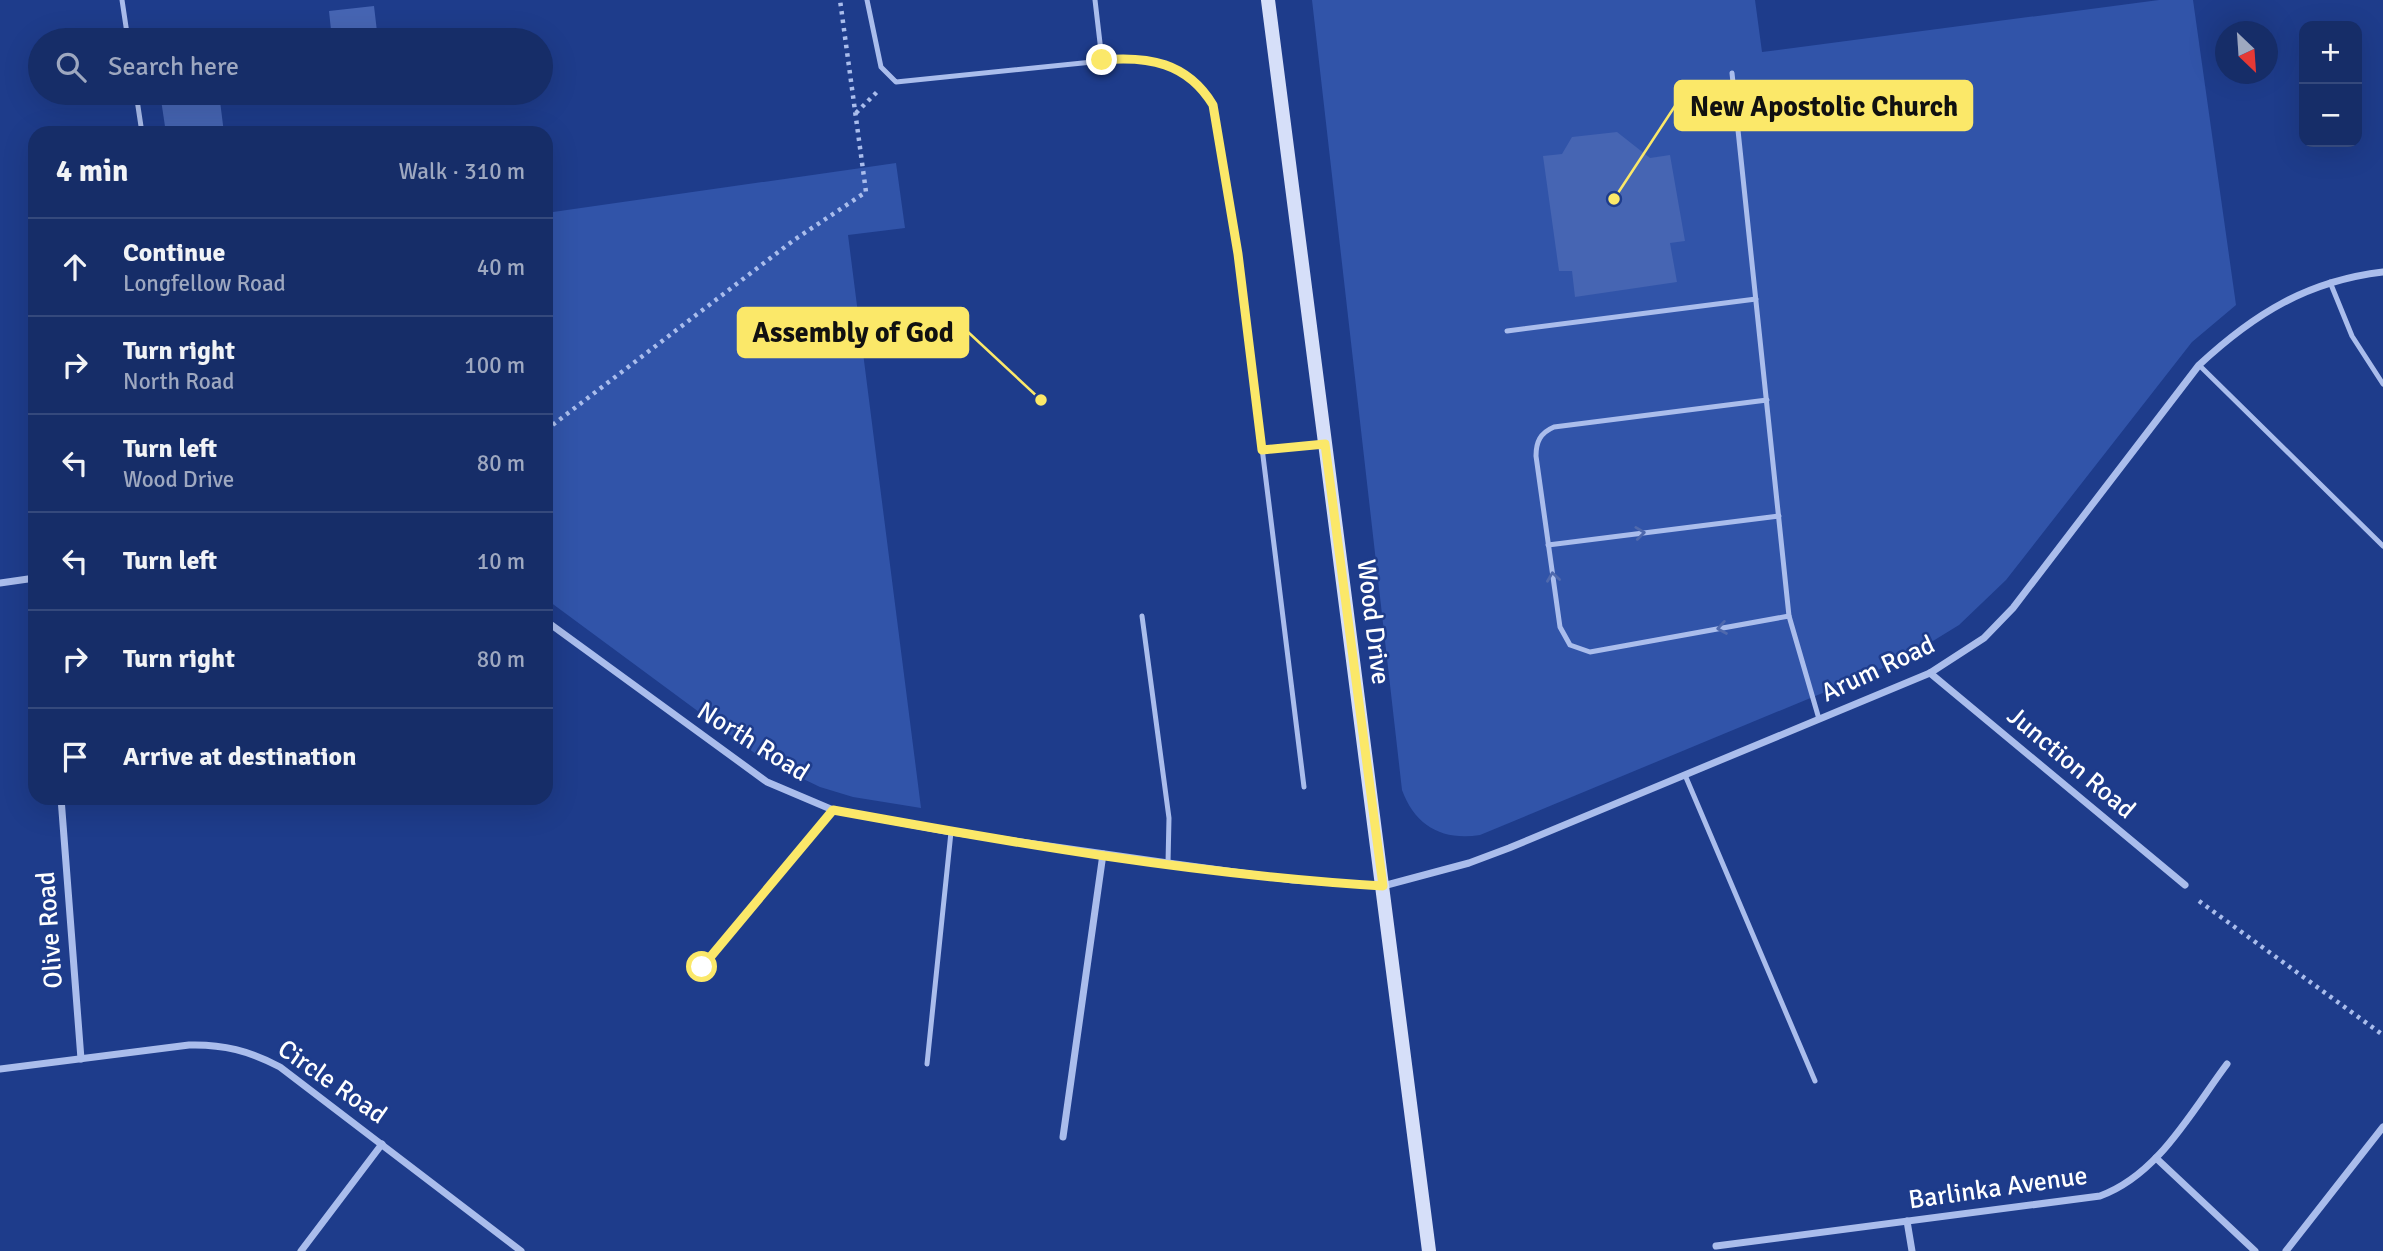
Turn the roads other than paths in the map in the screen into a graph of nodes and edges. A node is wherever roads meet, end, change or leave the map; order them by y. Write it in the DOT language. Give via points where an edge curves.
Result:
graph roads {
  1 [pos="122,0"];
  2 [pos="867,0"];
  3 [pos="1095,0"];
  4 [pos="1268,0"];
  5 [pos="126,28"];
  6 [pos="1102,60"];
  7 [pos="1732,73"];
  8 [pos="138,105"];
  9 [pos="141,126"];
  10 [pos="2383,272"];
  11 [pos="2330,282"];
  12 [pos="1756,299"];
  13 [pos="1507,331"];
  14 [pos="2199,365"];
  15 [pos="2383,384"];
  16 [pos="1766,400"];
  17 [pos="1325,444"];
  18 [pos="1262,450"];
  19 [pos="1779,516"];
  20 [pos="1548,545"];
  21 [pos="2383,546"];
  22 [pos="28,579"];
  23 [pos="0,583"];
  24 [pos="1789,615"];
  25 [pos="1142,616"];
  26 [pos="553,626"];
  27 [pos="1930,673"];
  28 [pos="1819,719"];
  29 [pos="1685,775"];
  30 [pos="1304,786"];
  31 [pos="62,805"];
  32 [pos="833,810"];
  33 [pos="951,832"];
  34 [pos="1103,854"];
  35 [pos="1168,863"];
  36 [pos="2185,885"];
  37 [pos="1383,886"];
  38 [pos="702,967"];
  39 [pos="81,1059"];
  40 [pos="927,1064"];
  41 [pos="2227,1064"];
  42 [pos="0,1069"];
  43 [pos="1815,1082"];
  44 [pos="2383,1127"];
  45 [pos="1063,1137"];
  46 [pos="382,1144"];
  47 [pos="2155,1158"];
  48 [pos="1907,1221"];
  49 [pos="1716,1246"];
  50 [pos="301,1251"];
  51 [pos="521,1251"];
  52 [pos="1429,1251"];
  53 [pos="1912,1251"];
  54 [pos="2256,1251"];
  55 [pos="2286,1251"];
  1 -- 5 [label="lane"];
  2 -- 6 [label="lane" via="877,58 890,79 907,83"];
  3 -- 6 [label="lane"];
  4 -- 17 [label="street, Wood Drive"];
  6 -- 18 [label="lane" via="1132,58 1177,67 1213,105 1238,254"];
  7 -- 12 [label="lane"];
  8 -- 9 [label="lane"];
  10 -- 11 [label="street, Arum Road"];
  11 -- 14 [label="street, Arum Road" via="2257,316"];
  11 -- 15 [label="lane" via="2352,336"];
  12 -- 13 [label="lane"];
  12 -- 16 [label="lane"];
  14 -- 21 [label="lane"];
  14 -- 27 [label="street, Arum Road" via="2013,608 1984,638"];
  16 -- 19 [label="lane"];
  16 -- 20 [label="lane" via="1547,430 1536,445 1536,456"];
  17 -- 18 [label="lane"];
  17 -- 37 [label="street, Wood Drive"];
  18 -- 30 [label="lane"];
  20 -- 19 [label="lane, one-way"];
  19 -- 24 [label="lane"];
  24 -- 20 [label="lane, one-way" via="1590,652 1579,650 1570,645 1560,627"];
  22 -- 23 [label="street"];
  24 -- 28 [label="lane"];
  25 -- 35 [label="lane" via="1169,818"];
  26 -- 32 [label="street, North Road" via="767,782"];
  27 -- 28 [label="street, Arum Road"];
  27 -- 36 [label="street, Junction Road"];
  28 -- 29 [label="street, Arum Road"];
  29 -- 37 [label="street, Arum Road" via="1469,863"];
  29 -- 43 [label="lane"];
  31 -- 39 [label="street, Olive Road"];
  32 -- 33 [label="street, North Road"];
  32 -- 38 [label="street"];
  33 -- 34 [label="street, North Road"];
  33 -- 40 [label="lane"];
  34 -- 35 [label="street, North Road"];
  34 -- 45 [label="street"];
  35 -- 37 [label="street, North Road" via="1293,880"];
  37 -- 52 [label="street, Wood Drive"];
  39 -- 42 [label="street, Circle Road"];
  39 -- 46 [label="street, Circle Road" via="189,1045 239,1049 280,1067"];
  41 -- 47 [label="street, Barlinka Avenue"];
  44 -- 55 [label="street"];
  46 -- 50 [label="street"];
  46 -- 51 [label="street, Circle Road"];
  47 -- 48 [label="street, Barlinka Avenue" via="2134,1180 2100,1196"];
  47 -- 54 [label="street"];
  48 -- 49 [label="street, Barlinka Avenue"];
  48 -- 53 [label="street"];
}
